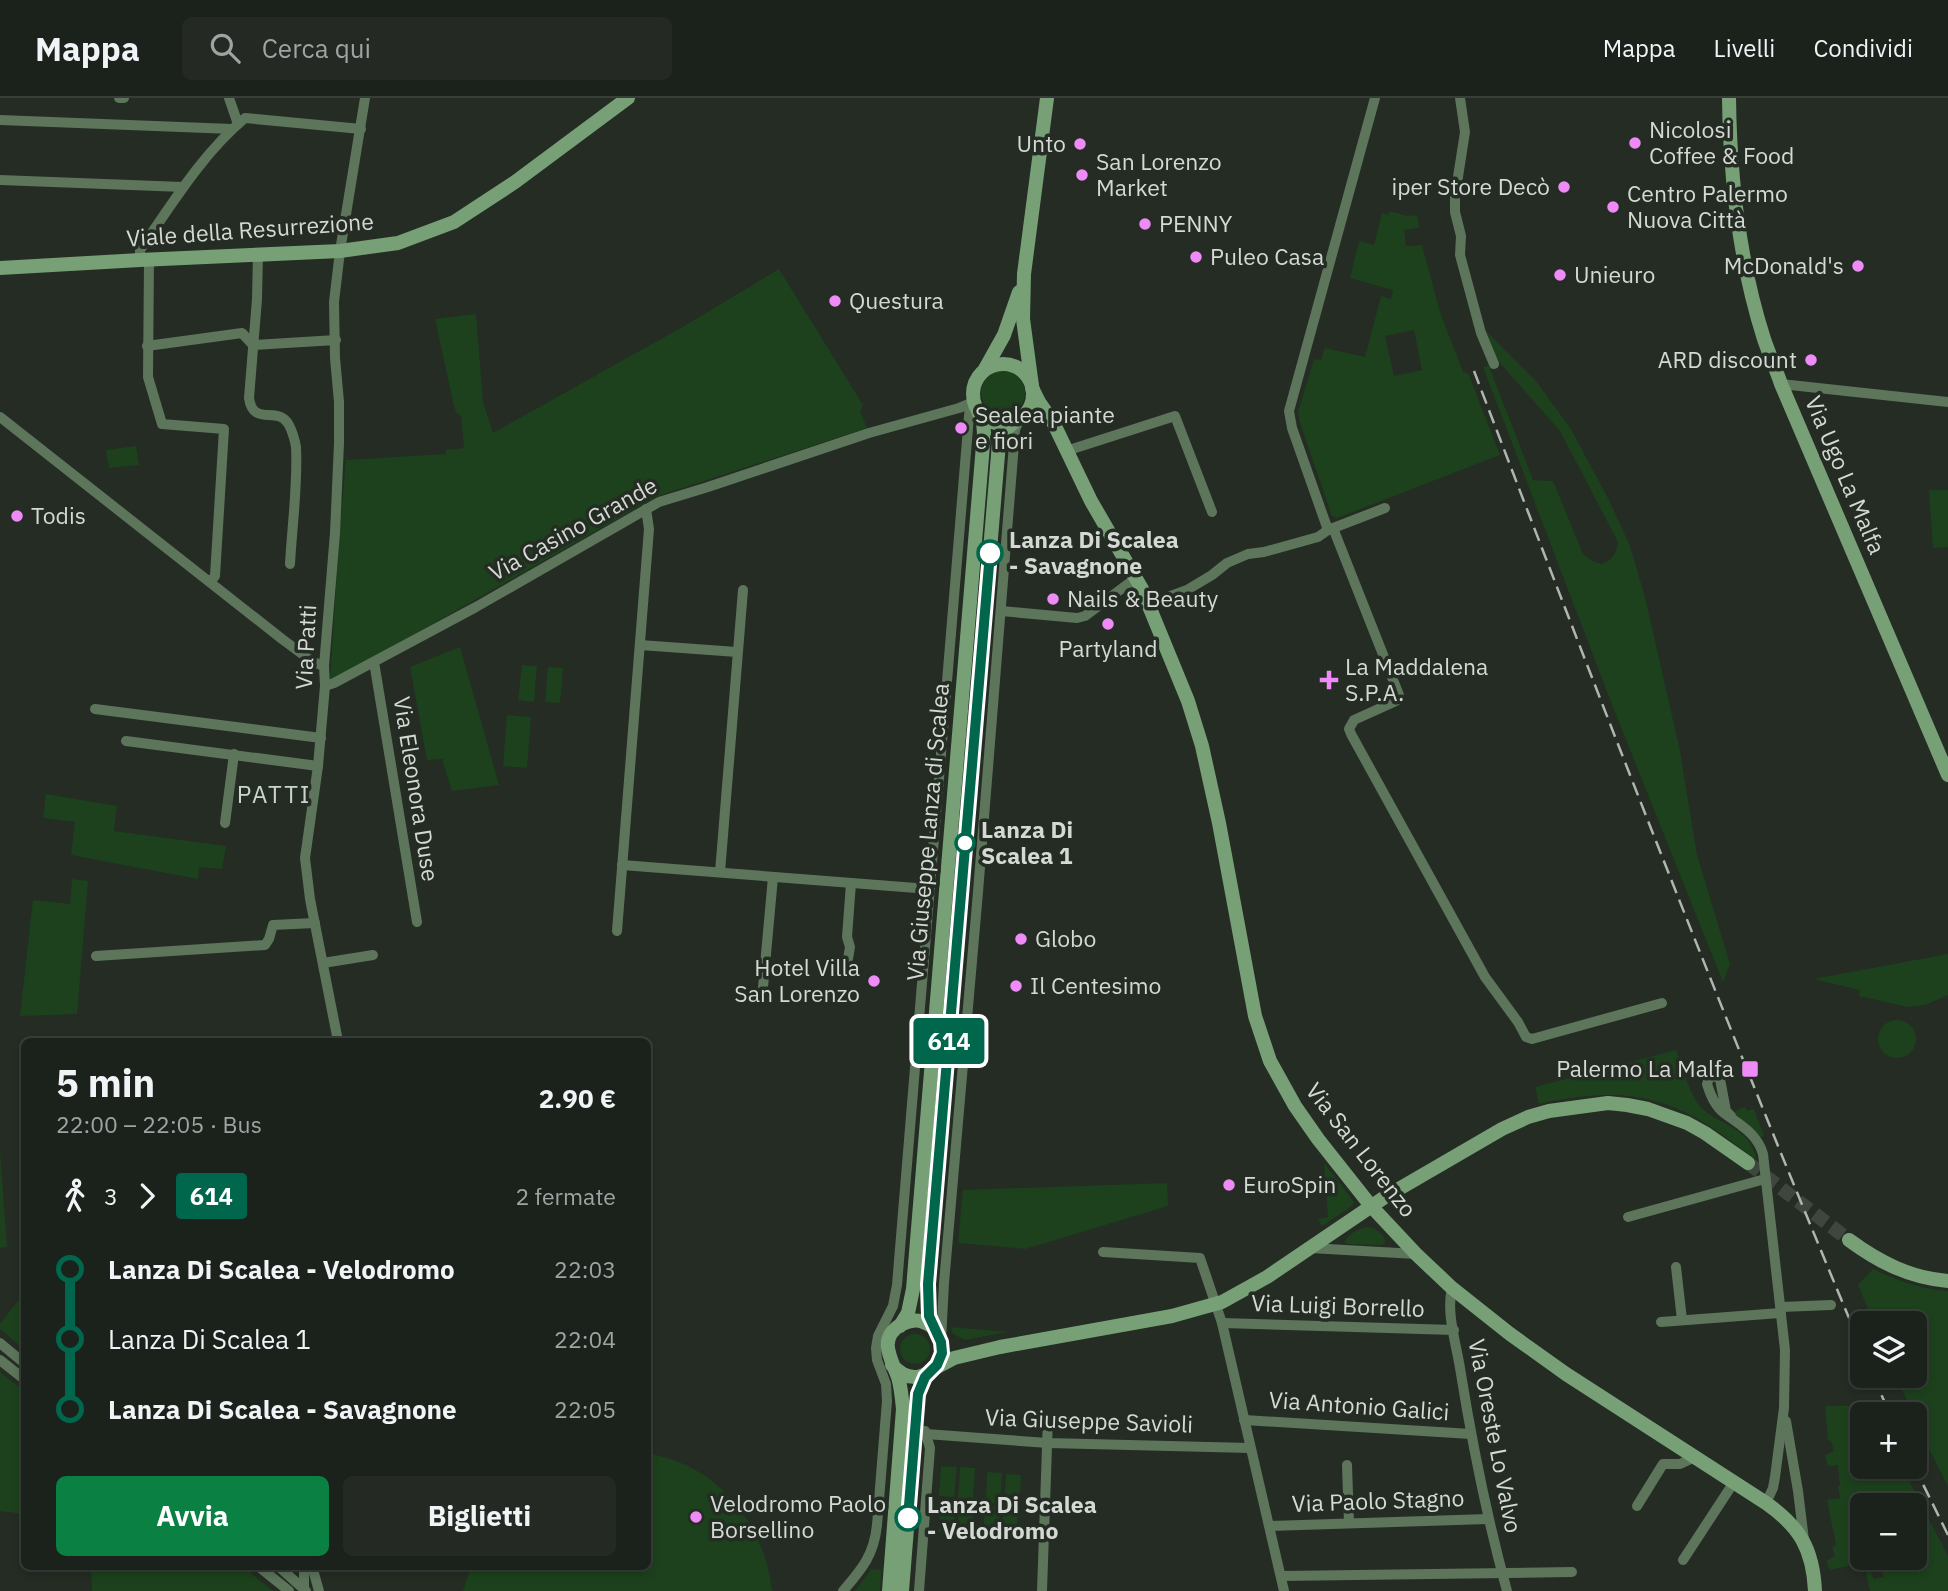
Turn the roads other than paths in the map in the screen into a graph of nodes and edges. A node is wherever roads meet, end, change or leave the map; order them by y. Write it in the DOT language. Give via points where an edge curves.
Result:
graph roads {
  1 [pos="229,98"];
  2 [pos="365,98"];
  3 [pos="628,98"];
  4 [pos="1047,98"];
  5 [pos="1375,98"];
  6 [pos="1460,98"];
  7 [pos="1729,98"];
  8 [pos="0,120"];
  9 [pos="235,126"];
  10 [pos="361,129"];
  11 [pos="0,180"];
  12 [pos="183,187"];
  13 [pos="340,251"];
  14 [pos="258,254"];
  15 [pos="144,260"];
  16 [pos="0,268"];
  17 [pos="1024,274"];
  18 [pos="336,340"];
  19 [pos="253,345"];
  20 [pos="147,346"];
  21 [pos="1494,364"];
  22 [pos="982,372"];
  23 [pos="1781,384"];
  24 [pos="1032,387"];
  25 [pos="1948,402"];
  26 [pos="974,406"];
  27 [pos="0,417"];
  28 [pos="1016,422"];
  29 [pos="1065,450"];
  30 [pos="1385,508"];
  31 [pos="646,509"];
  32 [pos="1212,512"];
  33 [pos="1330,529"];
  34 [pos="290,564"];
  35 [pos="1136,578"];
  36 [pos="210,582"];
  37 [pos="743,590"];
  38 [pos="1149,604"];
  39 [pos="1001,611"];
  40 [pos="640,645"];
  41 [pos="737,652"];
  42 [pos="374,662"];
  43 [pos="324,666"];
  44 [pos="325,686"];
  45 [pos="95,709"];
  46 [pos="321,738"];
  47 [pos="125,741"];
  48 [pos="234,754"];
  49 [pos="318,766"];
  50 [pos="1948,775"];
  51 [pos="225,823"];
  52 [pos="622,864"];
  53 [pos="720,872"];
  54 [pos="773,877"];
  55 [pos="851,883"];
  56 [pos="929,889"];
  57 [pos="315,922"];
  58 [pos="417,922"];
  59 [pos="617,931"];
  60 [pos="373,955"];
  61 [pos="96,956"];
  62 [pos="323,963"];
  63 [pos="846,971"];
  64 [pos="762,998"];
  65 [pos="1662,1003"];
  66 [pos="337,1038"];
  67 [pos="1731,1116"];
  68 [pos="939,1155"];
  69 [pos="1748,1163"];
  70 [pos="1765,1179"];
  71 [pos="904,1195"];
  72 [pos="1371,1206"];
  73 [pos="951,1207"];
  74 [pos="1628,1217"];
  75 [pos="1849,1240"];
  76 [pos="1310,1248"];
  77 [pos="1103,1252"];
  78 [pos="1416,1254"];
  79 [pos="915,1258"];
  80 [pos="1676,1267"];
  81 [pos="1948,1281"];
  82 [pos="1452,1288"];
  83 [pos="1216,1304"];
  84 [pos="1831,1305"];
  85 [pos="1781,1310"];
  86 [pos="1682,1320"];
  87 [pos="1661,1322"];
  88 [pos="1222,1323"];
  89 [pos="900,1326"];
  90 [pos="1454,1330"];
  91 [pos="939,1337"];
  92 [pos="0,1343"];
  93 [pos="1000,1347"];
  94 [pos="0,1360"];
  95 [pos="21,1360"];
  96 [pos="892,1365"];
  97 [pos="931,1370"];
  98 [pos="21,1378"];
  99 [pos="916,1408"];
  100 [pos="1784,1408"];
  101 [pos="1048,1418"];
  102 [pos="1244,1420"];
  103 [pos="926,1434"];
  104 [pos="1472,1434"];
  105 [pos="1048,1443"];
  106 [pos="1250,1448"];
  107 [pos="1695,1457"];
  108 [pos="1347,1465"];
  109 [pos="1734,1482"];
  110 [pos="1766,1503"];
  111 [pos="879,1504"];
  112 [pos="896,1505"];
  113 [pos="1637,1506"];
  114 [pos="1488,1519"];
  115 [pos="1349,1523"];
  116 [pos="1270,1526"];
  117 [pos="1804,1540"];
  118 [pos="1683,1560"];
  119 [pos="263,1570"];
  120 [pos="283,1570"];
  121 [pos="304,1570"];
  122 [pos="313,1570"];
  123 [pos="1502,1572"];
  124 [pos="1572,1572"];
  125 [pos="1281,1576"];
  126 [pos="305,1590"];
  127 [pos="289,1591"];
  128 [pos="319,1591"];
  129 [pos="843,1591"];
  130 [pos="889,1591"];
  131 [pos="902,1591"];
  132 [pos="919,1591"];
  133 [pos="1042,1591"];
  134 [pos="1284,1591"];
  135 [pos="1507,1591"];
  136 [pos="1815,1591"];
  1 -- 9 [label="street"];
  2 -- 10 [label="street, Via Patti"];
  3 -- 13 [label="street, Viale della Resurrezione" via="454,222 398,243"];
  4 -- 17 [label="street, Via San Lorenzo"];
  5 -- 33 [label="street" via="1289,411"];
  6 -- 21 [label="street" via="1465,132 1455,212 1460,255"];
  7 -- 23 [label="street, Via Ugo La Malfa" via="1732,174 1742,246 1763,337"];
  8 -- 9 [label="street"];
  9 -- 10 [label="street" via="245,118"];
  9 -- 12 [label="street"];
  10 -- 13 [label="street, Via Patti"];
  11 -- 12 [label="street"];
  12 -- 15 [label="street" via="140,250"];
  13 -- 14 [label="street, Viale della Resurrezione"];
  13 -- 18 [label="street, Via Patti" via="334,302"];
  14 -- 15 [label="street, Viale della Resurrezione"];
  14 -- 19 [label="street"];
  15 -- 16 [label="street, Viale della Resurrezione"];
  15 -- 20 [label="street"];
  17 -- 22 [label="street, Via San Lorenzo" via="1004,335"];
  17 -- 24 [label="street, Via San Lorenzo" via="1023,319"];
  18 -- 19 [label="street"];
  18 -- 43 [label="street, Via Patti" via="339,443"];
  19 -- 20 [label="street" via="242,333"];
  19 -- 34 [label="street" via="253,411 286,420 296,444"];
  20 -- 36 [label="street" via="148,377 162,424 224,429 215,576"];
  22 -- 24 [label="street" via="1008,363 1022,370"];
  22 -- 26 [label="street" via="974,387"];
  23 -- 25 [label="street"];
  23 -- 50 [label="street, Via Ugo La Malfa"];
  24 -- 28 [label="street" via="1030,409"];
  24 -- 29 [label="street, Via San Lorenzo"];
  26 -- 28 [label="street" via="993,422"];
  26 -- 31 [label="street, Via Casino Grande" via="869,433"];
  26 -- 56 [label="street, Via Giuseppe Lanza di Scalea"];
  26 -- 79 [label="street, Via Giuseppe Lanza di Scalea" via="983,422 983,441"];
  27 -- 36 [label="street"];
  28 -- 29 [label="street, Via San Lorenzo" via="1042,423"];
  28 -- 39 [label="street, Via Giuseppe Lanza di Scalea"];
  28 -- 68 [label="street, Via Giuseppe Lanza di Scalea" via="1003,432 999,443"];
  29 -- 32 [label="street" via="1175,416"];
  29 -- 35 [label="street, Via San Lorenzo"];
  30 -- 33 [label="street"];
  31 -- 40 [label="street" via="649,529"];
  31 -- 42 [label="street, Via Casino Grande"];
  33 -- 38 [label="street" via="1318,537 1227,563 1187,590"];
  33 -- 65 [label="street" via="1399,695 1396,701 1354,720 1349,729 1481,971 1526,1037"];
  35 -- 38 [label="street, Via San Lorenzo"];
  35 -- 39 [label="street" via="1085,617"];
  36 -- 43 [label="street"];
  37 -- 41 [label="street"];
  38 -- 72 [label="street, Via San Lorenzo" via="1196,723 1250,994 1270,1061 1295,1106"];
  39 -- 73 [label="street, Via Giuseppe Lanza di Scalea"];
  40 -- 41 [label="street"];
  40 -- 52 [label="street"];
  41 -- 53 [label="street"];
  42 -- 44 [label="street, Via Casino Grande"];
  42 -- 58 [label="street, Via Eleonora Duse"];
  43 -- 44 [label="street, Via Patti"];
  44 -- 46 [label="street, Via Patti"];
  45 -- 46 [label="street"];
  46 -- 49 [label="street, Via Patti"];
  47 -- 48 [label="street"];
  48 -- 49 [label="street"];
  48 -- 51 [label="street"];
  49 -- 57 [label="street, Via Patti" via="305,858"];
  52 -- 53 [label="street"];
  52 -- 59 [label="street"];
  53 -- 54 [label="street"];
  54 -- 55 [label="street"];
  54 -- 64 [label="street"];
  55 -- 56 [label="street"];
  55 -- 63 [label="street"];
  56 -- 71 [label="street, Via Giuseppe Lanza di Scalea"];
  57 -- 61 [label="street" via="273,925 265,946"];
  57 -- 62 [label="street, Via Patti"];
  60 -- 62 [label="street"];
  62 -- 66 [label="street, Via Patti"];
  67 -- 70 [label="street" via="1759,1144"];
  68 -- 73 [label="street, Via Giuseppe Lanza di Scalea"];
  68 -- 91 [label="street, Via Giuseppe Lanza di Scalea" via="928,1308"];
  69 -- 72 [label="street" via="1706,1133 1669,1115 1608,1103 1566,1107 1509,1126"];
  70 -- 74 [label="street"];
  70 -- 85 [label="street"];
  71 -- 79 [label="street, Via Giuseppe Lanza di Scalea"];
  71 -- 111 [label="street, Via Giuseppe Lanza di Scalea" via="895,1299 876,1343 887,1401"];
  72 -- 76 [label="street"];
  72 -- 78 [label="street, Via San Lorenzo"];
  73 -- 91 [label="street, Via Giuseppe Lanza di Scalea"];
  75 -- 81 [label="street" via="1902,1271"];
  76 -- 78 [label="street"];
  76 -- 83 [label="street" via="1252,1287"];
  77 -- 83 [label="street" via="1200,1258"];
  78 -- 82 [label="street, Via San Lorenzo"];
  79 -- 89 [label="street, Via Giuseppe Lanza di Scalea" via="912,1300"];
  80 -- 86 [label="street"];
  82 -- 90 [label="street, Via Oreste Lo Valvo"];
  82 -- 107 [label="street, Via San Lorenzo" via="1542,1357"];
  83 -- 88 [label="street"];
  83 -- 93 [label="street" via="1172,1317"];
  84 -- 85 [label="street"];
  85 -- 86 [label="street"];
  85 -- 100 [label="street"];
  86 -- 87 [label="street"];
  88 -- 90 [label="street, Via Luigi Borrello"];
  88 -- 102 [label="street"];
  89 -- 91 [label="street" via="920,1321"];
  89 -- 96 [label="street" via="888,1345"];
  90 -- 104 [label="street, Via Oreste Lo Valvo"];
  91 -- 93 [label="street" via="957,1348"];
  91 -- 97 [label="street" via="942,1353"];
  92 -- 95 [label="street"];
  93 -- 97 [label="street" via="954,1358"];
  94 -- 98 [label="street"];
  96 -- 97 [label="street" via="911,1376"];
  96 -- 112 [label="street" via="902,1409"];
  97 -- 99 [label="street"];
  99 -- 103 [label="street"];
  99 -- 131 [label="street"];
  100 -- 110 [label="street" via="1773,1488"];
  100 -- 117 [label="street"];
  101 -- 105 [label="street"];
  102 -- 104 [label="street, Via Antonio Galici"];
  102 -- 106 [label="street"];
  103 -- 105 [label="street, Via Giuseppe Savioli"];
  103 -- 132 [label="street" via="930,1456"];
  104 -- 114 [label="street, Via Oreste Lo Valvo"];
  105 -- 106 [label="street, Via Giuseppe Savioli"];
  105 -- 133 [label="street"];
  106 -- 116 [label="street"];
  107 -- 109 [label="street, Via San Lorenzo"];
  107 -- 113 [label="street" via="1680,1464 1663,1464"];
  108 -- 115 [label="street"];
  109 -- 110 [label="street, Via San Lorenzo"];
  109 -- 118 [label="street"];
  110 -- 117 [label="street, Via San Lorenzo"];
  111 -- 112 [label="street"];
  111 -- 129 [label="street, Via Giuseppe Lanza di Scalea" via="872,1551"];
  112 -- 130 [label="street"];
  114 -- 115 [label="street, Via Paolo Stagno"];
  114 -- 123 [label="street, Via Oreste Lo Valvo"];
  115 -- 116 [label="street, Via Paolo Stagno"];
  116 -- 125 [label="street"];
  117 -- 136 [label="street, Via San Lorenzo"];
  119 -- 127 [label="street"];
  120 -- 126 [label="street"];
  121 -- 126 [label="street"];
  122 -- 128 [label="street"];
  123 -- 124 [label="street"];
  123 -- 125 [label="street"];
  123 -- 135 [label="street, Via Oreste Lo Valvo"];
  125 -- 134 [label="street"];
}
